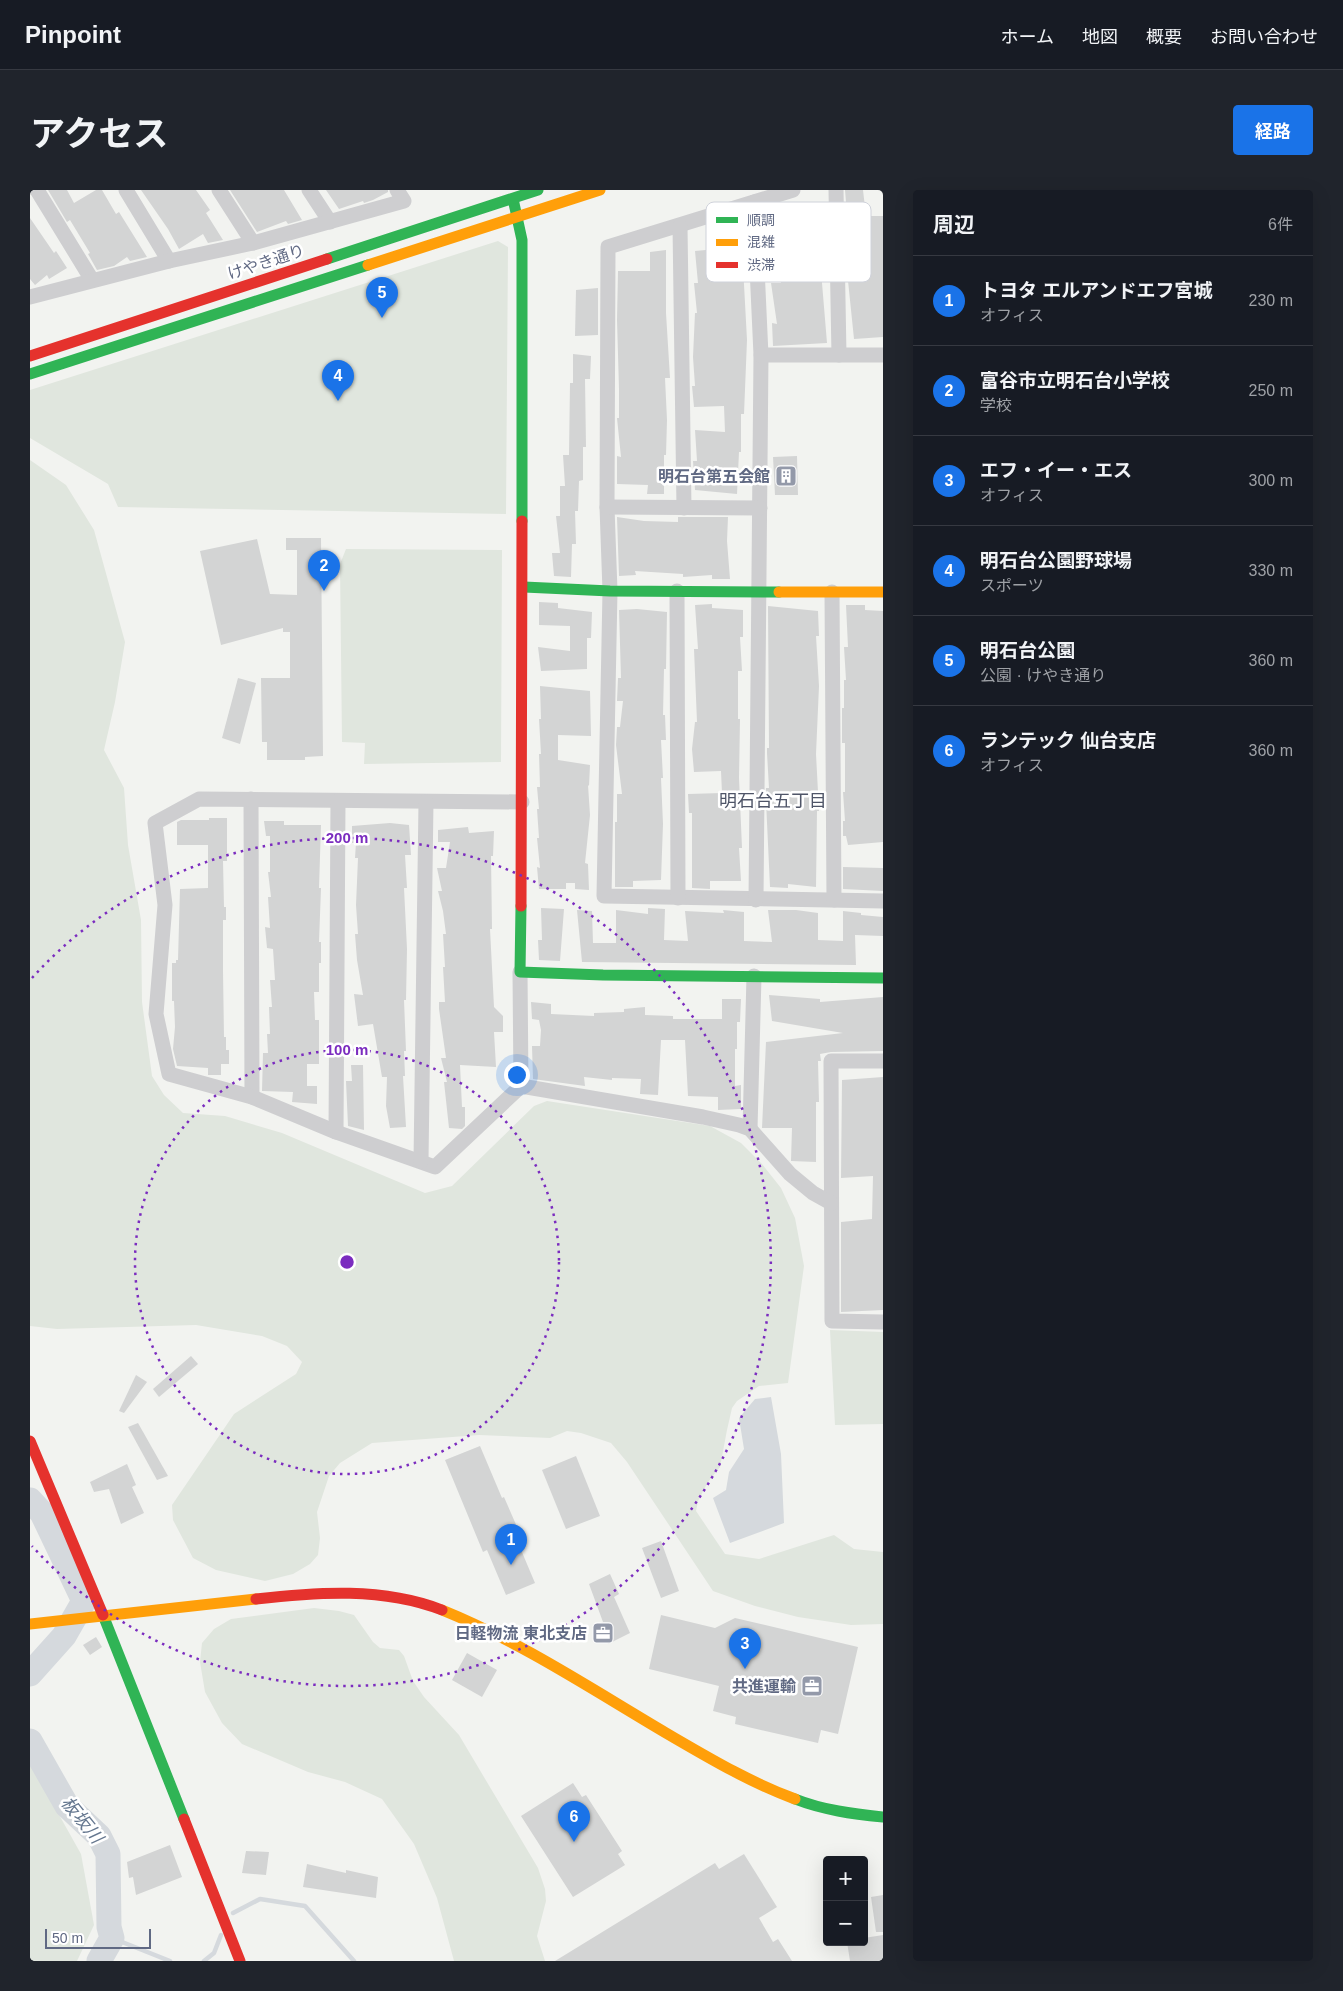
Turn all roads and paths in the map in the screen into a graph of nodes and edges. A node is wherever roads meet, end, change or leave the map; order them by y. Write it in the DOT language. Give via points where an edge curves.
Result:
graph roads {
  1 [pos="37,190"];
  2 [pos="126,190"];
  3 [pos="219,190"];
  4 [pos="309,190"];
  5 [pos="397,190"];
  6 [pos="538,190"];
  7 [pos="600,190"];
  8 [pos="793,190"];
  9 [pos="510,193"];
  10 [pos="754,202"];
  11 [pos="518,216"];
  12 [pos="706,218"];
  13 [pos="330,222"];
  14 [pos="680,226"];
  15 [pos="253,243"];
  16 [pos="170,261"];
  17 [pos="92,280"];
  18 [pos="758,282"];
  19 [pos="838,282"];
  20 [pos="30,297"];
  21 [pos="761,355"];
  22 [pos="840,355"];
  23 [pos="883,355"];
  24 [pos="30,356"];
  25 [pos="30,374"];
  26 [pos="608,507"];
  27 [pos="684,508"];
  28 [pos="760,508"];
  29 [pos="524,586"];
  30 [pos="610,591"];
  31 [pos="678,591"];
  32 [pos="759,592"];
  33 [pos="832,592"];
  34 [pos="883,592"];
  35 [pos="251,799"];
  36 [pos="338,802"];
  37 [pos="426,802"];
  38 [pos="522,802"];
  39 [pos="678,898"];
  40 [pos="756,900"];
  41 [pos="834,900"];
  42 [pos="883,902"];
  43 [pos="520,972"];
  44 [pos="754,976"];
  45 [pos="883,978"];
  46 [pos="883,1061"];
  47 [pos="521,1086"];
  48 [pos="252,1097"];
  49 [pos="750,1129"];
  50 [pos="336,1132"];
  51 [pos="421,1161"];
  52 [pos="831,1203"];
  53 [pos="883,1322"];
  54 [pos="30,1441"];
  55 [pos="30,1624"];
  56 [pos="883,1817"];
  57 [pos="240,1961"];
  1 -- 17 [label="street"];
  2 -- 16 [label="street"];
  3 -- 15 [label="street"];
  4 -- 13 [label="street"];
  5 -- 13 [label="street" via="404,201"];
  6 -- 9 [label="street, けやき通り"];
  7 -- 11 [label="street"];
  8 -- 10 [label="street"];
  9 -- 11 [label="street"];
  9 -- 24 [label="street, けやき通り"];
  11 -- 25 [label="street"];
  11 -- 29 [label="street" via="522,240"];
  12 -- 14 [label="street"];
  13 -- 15 [label="street"];
  14 -- 26 [label="street" via="608,247"];
  14 -- 27 [label="street"];
  15 -- 16 [label="street"];
  16 -- 17 [label="street"];
  17 -- 20 [label="street"];
  18 -- 21 [label="street"];
  19 -- 22 [label="street"];
  21 -- 22 [label="street"];
  21 -- 28 [label="street"];
  22 -- 23 [label="street"];
  26 -- 27 [label="street"];
  26 -- 30 [label="street"];
  27 -- 28 [label="street"];
  28 -- 32 [label="street"];
  29 -- 30 [label="street"];
  29 -- 38 [label="street"];
  30 -- 31 [label="street"];
  30 -- 39 [label="street" via="604,896"];
  31 -- 32 [label="street"];
  31 -- 39 [label="street"];
  32 -- 33 [label="street"];
  32 -- 40 [label="street"];
  33 -- 34 [label="street"];
  33 -- 41 [label="street"];
  35 -- 36 [label="street"];
  35 -- 48 [label="street"];
  35 -- 48 [label="street" via="199,799 155,822 166,905 156,1014 169,1074"];
  36 -- 37 [label="street"];
  36 -- 50 [label="street"];
  37 -- 38 [label="street"];
  37 -- 51 [label="street"];
  38 -- 43 [label="street"];
  39 -- 40 [label="street"];
  40 -- 41 [label="street"];
  41 -- 42 [label="street"];
  43 -- 44 [label="street"];
  43 -- 47 [label="street"];
  44 -- 45 [label="street"];
  44 -- 49 [label="street"];
  46 -- 52 [label="street" via="831,1061"];
  47 -- 49 [label="street" via="703,1117"];
  47 -- 51 [label="street" via="435,1167"];
  48 -- 50 [label="street"];
  49 -- 52 [label="street" via="790,1174"];
  50 -- 51 [label="street"];
  52 -- 53 [label="street" via="832,1322"];
  54 -- 57 [label="street" via="82,1563"];
  55 -- 56 [label="street" via="299,1594 359,1593 415,1602 466,1620 548,1663 766,1788 811,1805"];
}
